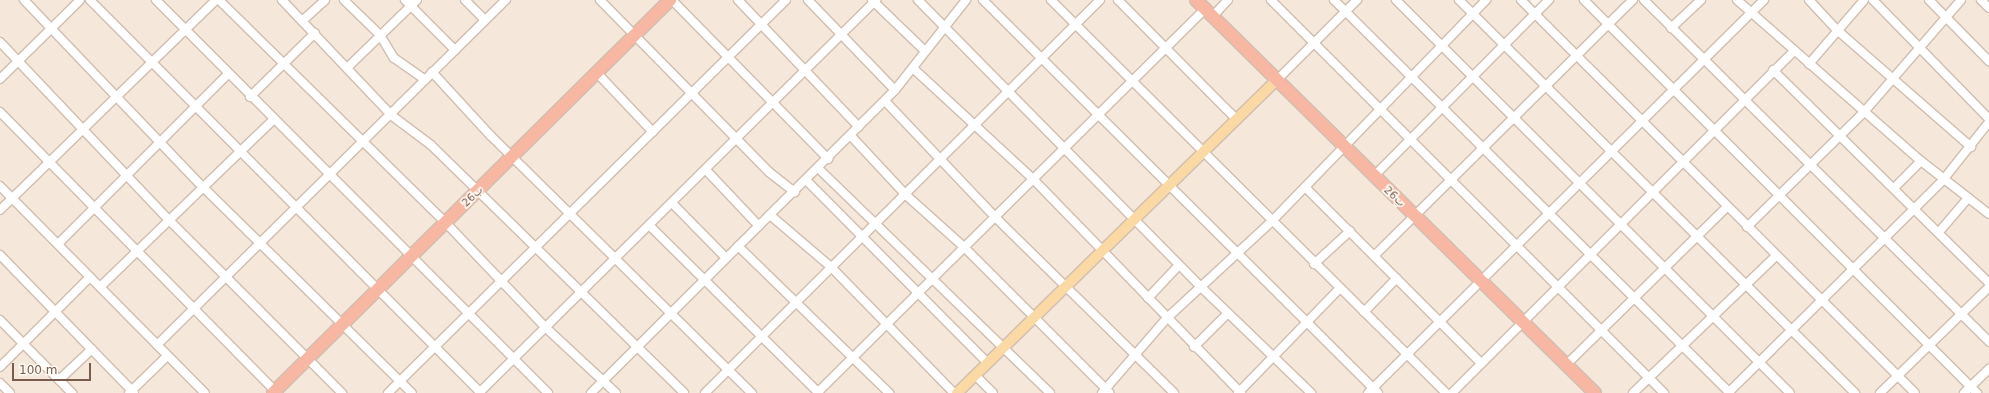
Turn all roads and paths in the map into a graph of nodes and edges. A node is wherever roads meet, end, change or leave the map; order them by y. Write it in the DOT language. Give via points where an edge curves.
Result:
graph roads {
  1 [pos="24,0"];
  2 [pos="90,0"];
  3 [pos="156,0"];
  4 [pos="218,0"];
  5 [pos="282,0"];
  6 [pos="325,0"];
  7 [pos="344,0"];
  8 [pos="465,0"];
  9 [pos="506,0"];
  10 [pos="600,0"];
  11 [pos="671,0"];
  12 [pos="738,0"];
  13 [pos="786,0"];
  14 [pos="808,0"];
  15 [pos="918,0"];
  16 [pos="966,0"];
  17 [pos="983,0"];
  18 [pos="1051,0"];
  19 [pos="1100,0"];
  20 [pos="1118,0"];
  21 [pos="1196,0"];
  22 [pos="1228,0"];
  23 [pos="1271,0"];
  24 [pos="1334,0"];
  25 [pos="1357,0"];
  26 [pos="1396,0"];
  27 [pos="1459,0"];
  28 [pos="1486,0"];
  29 [pos="1521,0"];
  30 [pos="1549,0"];
  31 [pos="1584,0"];
  32 [pos="1632,0"];
  33 [pos="1644,0"];
  34 [pos="1701,0"];
  35 [pos="1737,0"];
  36 [pos="1809,0"];
  37 [pos="1864,0"];
  38 [pos="1873,0"];
  39 [pos="1929,0"];
  40 [pos="1961,0"];
  41 [pos="1981,0"];
  42 [pos="874,1"];
  43 [pos="1761,1"];
  44 [pos="75,2"];
  45 [pos="411,2"];
  46 [pos="1746,6"];
  47 [pos="1989,8"];
  48 [pos="1346,12"];
  49 [pos="1209,13"];
  50 [pos="1472,13"];
  51 [pos="1534,14"];
  52 [pos="1946,17"];
  53 [pos="485,20"];
  54 [pos="302,21"];
  55 [pos="762,24"];
  56 [pos="1076,24"];
  57 [pos="944,25"];
  58 [pos="1607,25"];
  59 [pos="51,28"];
  60 [pos="1671,28"];
  61 [pos="185,30"];
  62 [pos="1837,30"];
  63 [pos="315,33"];
  64 [pos="380,35"];
  65 [pos="635,35"];
  66 [pos="841,35"];
  67 [pos="0,42"];
  68 [pos="1315,44"];
  69 [pos="1441,45"];
  70 [pos="1503,46"];
  71 [pos="1166,48"];
  72 [pos="1921,49"];
  73 [pos="455,50"];
  74 [pos="924,51"];
  75 [pos="1794,51"];
  76 [pos="1576,56"];
  77 [pos="728,58"];
  78 [pos="1042,59"];
  79 [pos="1703,59"];
  80 [pos="18,61"];
  81 [pos="1989,61"];
  82 [pos="150,62"];
  83 [pos="1809,64"];
  84 [pos="282,65"];
  85 [pos="348,67"];
  86 [pos="915,70"];
  87 [pos="1773,70"];
  88 [pos="806,71"];
  89 [pos="432,72"];
  90 [pos="597,73"];
  91 [pos="227,75"];
  92 [pos="1410,76"];
  93 [pos="1472,76"];
  94 [pos="0,79"];
  95 [pos="1894,79"];
  96 [pos="424,80"];
  97 [pos="1276,80"];
  98 [pos="1132,83"];
  99 [pos="1545,87"];
  100 [pos="895,90"];
  101 [pos="1010,91"];
  102 [pos="1672,91"];
  103 [pos="692,93"];
  104 [pos="117,97"];
  105 [pos="250,97"];
  106 [pos="1743,100"];
  107 [pos="884,101"];
  108 [pos="773,102"];
  109 [pos="193,107"];
  110 [pos="1379,107"];
  111 [pos="1442,107"];
  112 [pos="0,112"];
  113 [pos="1864,112"];
  114 [pos="391,115"];
  115 [pos="1098,116"];
  116 [pos="1514,118"];
  117 [pos="273,120"];
  118 [pos="1237,120"];
  119 [pos="1989,120"];
  120 [pos="1641,121"];
  121 [pos="977,124"];
  122 [pos="859,127"];
  123 [pos="83,129"];
  124 [pos="1712,131"];
  125 [pos="653,132"];
  126 [pos="851,136"];
  127 [pos="1842,136"];
  128 [pos="738,137"];
  129 [pos="1411,138"];
  130 [pos="159,141"];
  131 [pos="362,142"];
  132 [pos="1342,146"];
  133 [pos="1971,147"];
  134 [pos="1064,149"];
  135 [pos="1484,150"];
  136 [pos="239,152"];
  137 [pos="1610,152"];
  138 [pos="1203,153"];
  139 [pos="513,158"];
  140 [pos="828,159"];
  141 [pos="942,159"];
  142 [pos="1921,161"];
  143 [pos="49,162"];
  144 [pos="1682,162"];
  145 [pos="1811,166"];
  146 [pos="818,168"];
  147 [pos="706,170"];
  148 [pos="125,173"];
  149 [pos="328,175"];
  150 [pos="1373,177"];
  151 [pos="806,180"];
  152 [pos="1034,180"];
  153 [pos="1453,180"];
  154 [pos="1943,180"];
  155 [pos="1580,182"];
  156 [pos="0,186"];
  157 [pos="1169,186"];
  158 [pos="203,187"];
  159 [pos="1305,187"];
  160 [pos="1894,188"];
  161 [pos="1652,191"];
  162 [pos="478,192"];
  163 [pos="795,192"];
  164 [pos="906,195"];
  165 [pos="1779,196"];
  166 [pos="13,198"];
  167 [pos="1968,198"];
  168 [pos="672,203"];
  169 [pos="1727,207"];
  170 [pos="92,208"];
  171 [pos="295,208"];
  172 [pos="1915,208"];
  173 [pos="0,210"];
  174 [pos="1548,213"];
  175 [pos="1989,214"];
  176 [pos="570,215"];
  177 [pos="770,215"];
  178 [pos="995,217"];
  179 [pos="1415,217"];
  180 [pos="1133,219"];
  181 [pos="169,220"];
  182 [pos="1272,221"];
  183 [pos="446,223"];
  184 [pos="1620,223"];
  185 [pos="874,225"];
  186 [pos="650,226"];
  187 [pos="759,226"];
  188 [pos="1747,227"];
  189 [pos="1350,230"];
  190 [pos="1939,232"];
  191 [pos="861,238"];
  192 [pos="1698,238"];
  193 [pos="1883,240"];
  194 [pos="260,242"];
  195 [pos="58,244"];
  196 [pos="1517,245"];
  197 [pos="738,246"];
  198 [pos="536,248"];
  199 [pos="965,248"];
  200 [pos="135,252"];
  201 [pos="1102,252"];
  202 [pos="1237,254"];
  203 [pos="1589,254"];
  204 [pos="0,255"];
  205 [pos="1375,255"];
  206 [pos="413,256"];
  207 [pos="1776,256"];
  208 [pos="726,258"];
  209 [pos="616,260"];
  210 [pos="1314,264"];
  211 [pos="1179,265"];
  212 [pos="831,268"];
  213 [pos="1667,268"];
  214 [pos="1854,270"];
  215 [pos="90,278"];
  216 [pos="225,278"];
  217 [pos="1397,278"];
  218 [pos="705,280"];
  219 [pos="932,281"];
  220 [pos="502,282"];
  221 [pos="1480,282"];
  222 [pos="1989,283"];
  223 [pos="1066,286"];
  224 [pos="1558,286"];
  225 [pos="1746,286"];
  226 [pos="100,287"];
  227 [pos="1200,287"];
  228 [pos="1989,287"];
  229 [pos="1339,289"];
  230 [pos="379,290"];
  231 [pos="580,292"];
  232 [pos="918,294"];
  233 [pos="1148,298"];
  234 [pos="1636,299"];
  235 [pos="797,301"];
  236 [pos="1822,301"];
  237 [pos="193,309"];
  238 [pos="56,312"];
  239 [pos="1364,312"];
  240 [pos="1228,313"];
  241 [pos="469,314"];
  242 [pos="671,314"];
  243 [pos="1961,315"];
  244 [pos="1714,316"];
  245 [pos="1034,317"];
  246 [pos="1167,318"];
  247 [pos="0,320"];
  248 [pos="1440,321"];
  249 [pos="1307,322"];
  250 [pos="1521,323"];
  251 [pos="345,324"];
  252 [pos="887,325"];
  253 [pos="544,326"];
  254 [pos="1791,330"];
  255 [pos="1602,331"];
  256 [pos="763,336"];
  257 [pos="1989,342"];
  258 [pos="23,344"];
  259 [pos="157,345"];
  260 [pos="1682,346"];
  261 [pos="1929,346"];
  262 [pos="1004,347"];
  263 [pos="434,348"];
  264 [pos="638,348"];
  265 [pos="1194,348"];
  266 [pos="92,349"];
  267 [pos="1134,354"];
  268 [pos="1407,355"];
  269 [pos="167,356"];
  270 [pos="1274,356"];
  271 [pos="512,357"];
  272 [pos="853,358"];
  273 [pos="308,359"];
  274 [pos="1758,362"];
  275 [pos="988,363"];
  276 [pos="1481,363"];
  277 [pos="1565,366"];
  278 [pos="0,367"];
  279 [pos="1989,369"];
  280 [pos="729,370"];
  281 [pos="975,375"];
  282 [pos="1898,376"];
  283 [pos="1649,378"];
  284 [pos="59,380"];
  285 [pos="400,381"];
  286 [pos="603,381"];
  287 [pos="0,383"];
  288 [pos="1970,387"];
  289 [pos="1373,391"];
  290 [pos="131,392"];
  291 [pos="275,392"];
  292 [pos="1106,392"];
  293 [pos="1591,392"];
  294 [pos="10,393"];
  295 [pos="72,393"];
  296 [pos="205,393"];
  297 [pos="342,393"];
  298 [pos="388,393"];
  299 [pos="412,393"];
  300 [pos="480,393"];
  301 [pos="548,393"];
  302 [pos="590,393"];
  303 [pos="616,393"];
  304 [pos="684,393"];
  305 [pos="705,393"];
  306 [pos="752,393"];
  307 [pos="818,393"];
  308 [pos="889,393"];
  309 [pos="956,393"];
  310 [pos="993,393"];
  311 [pos="1050,393"];
  312 [pos="1174,393"];
  313 [pos="1240,393"];
  314 [pos="1311,393"];
  315 [pos="1446,393"];
  316 [pos="1452,393"];
  317 [pos="1633,393"];
  318 [pos="1664,393"];
  319 [pos="1729,393"];
  320 [pos="1790,393"];
  321 [pos="1855,393"];
  322 [pos="1880,393"];
  323 [pos="1915,393"];
  324 [pos="1964,393"];
  325 [pos="1977,393"];
  1 -- 59 [label="street"];
  2 -- 82 [label="street"];
  3 -- 61 [label="street"];
  4 -- 61 [label="street"];
  4 -- 84 [label="street"];
  5 -- 54 [label="street"];
  6 -- 54 [label="street"];
  7 -- 64 [label="street"];
  8 -- 53 [label="street"];
  9 -- 53 [label="street"];
  10 -- 65 [label="street"];
  11 -- 65 [label="highway, 26ب"];
  11 -- 77 [label="street"];
  12 -- 55 [label="street"];
  13 -- 55 [label="street"];
  14 -- 66 [label="street"];
  15 -- 57 [label="street"];
  16 -- 57 [label="street"];
  17 -- 78 [label="street"];
  18 -- 56 [label="street"];
  19 -- 56 [label="street"];
  20 -- 71 [label="street"];
  21 -- 49 [label="highway, 26ب"];
  22 -- 49 [label="street"];
  23 -- 68 [label="street"];
  24 -- 48 [label="street"];
  25 -- 48 [label="street"];
  26 -- 69 [label="street"];
  27 -- 50 [label="street"];
  28 -- 50 [label="street"];
  29 -- 51 [label="street"];
  30 -- 51 [label="street"];
  31 -- 58 [label="street"];
  32 -- 58 [label="street"];
  33 -- 60 [label="street"];
  34 -- 60 [label="street"];
  35 -- 46 [label="street"];
  36 -- 62 [label="street"];
  37 -- 62 [label="street"];
  38 -- 72 [label="street"];
  39 -- 52 [label="street"];
  40 -- 52 [label="street"];
  41 -- 47 [label="street"];
  42 -- 66 [label="street"];
  42 -- 74 [label="street"];
  43 -- 46 [label="street"];
  44 -- 59 [label="street"];
  45 -- 64 [label="street"];
  45 -- 73 [label="street"];
  46 -- 75 [label="street"];
  46 -- 79 [label="street"];
  48 -- 68 [label="street"];
  48 -- 92 [label="street"];
  49 -- 71 [label="street"];
  49 -- 97 [label="highway, 26ب"];
  50 -- 69 [label="street"];
  50 -- 70 [label="street"];
  51 -- 70 [label="street"];
  51 -- 76 [label="street"];
  52 -- 72 [label="street"];
  52 -- 81 [label="street"];
  53 -- 73 [label="street"];
  54 -- 63 [label="street"];
  55 -- 77 [label="street"];
  55 -- 88 [label="street"];
  56 -- 78 [label="street"];
  56 -- 98 [label="street"];
  57 -- 74 [label="street"];
  57 -- 101 [label="street"];
  58 -- 76 [label="street"];
  58 -- 102 [label="street"];
  59 -- 80 [label="street"];
  59 -- 104 [label="street"];
  60 -- 79 [label="street"];
  61 -- 82 [label="street"];
  61 -- 91 [label="street"];
  62 -- 83 [label="street"];
  62 -- 95 [label="street"];
  63 -- 84 [label="street"];
  63 -- 85 [label="street"];
  64 -- 85 [label="street"];
  64 -- 96 [label="street" via="394,58"];
  65 -- 90 [label="highway, 26ب"];
  65 -- 103 [label="street"];
  66 -- 88 [label="street"];
  66 -- 100 [label="street"];
  67 -- 80 [label="street"];
  68 -- 97 [label="street"];
  68 -- 110 [label="street"];
  69 -- 92 [label="street"];
  69 -- 93 [label="street"];
  70 -- 93 [label="street"];
  70 -- 99 [label="street"];
  71 -- 98 [label="street"];
  71 -- 118 [label="street"];
  72 -- 95 [label="street"];
  72 -- 119 [label="street"];
  73 -- 89 [label="street"];
  74 -- 86 [label="street"];
  75 -- 83 [label="street"];
  75 -- 87 [label="street"];
  76 -- 99 [label="street"];
  76 -- 120 [label="street"];
  77 -- 103 [label="street"];
  77 -- 108 [label="street"];
  78 -- 101 [label="street"];
  78 -- 115 [label="street"];
  79 -- 102 [label="street"];
  79 -- 106 [label="street"];
  80 -- 94 [label="street"];
  80 -- 123 [label="street"];
  82 -- 104 [label="street"];
  82 -- 109 [label="street"];
  83 -- 113 [label="street"];
  84 -- 105 [label="street"];
  84 -- 131 [label="street"];
  85 -- 114 [label="street"];
  86 -- 100 [label="street"];
  86 -- 121 [label="street"];
  87 -- 106 [label="street"];
  87 -- 127 [label="street"];
  88 -- 108 [label="street"];
  88 -- 122 [label="street"];
  89 -- 96 [label="street"];
  89 -- 139 [label="street"];
  90 -- 125 [label="street"];
  90 -- 139 [label="highway, 26ب"];
  91 -- 105 [label="street"];
  91 -- 109 [label="street"];
  92 -- 110 [label="street"];
  92 -- 111 [label="street"];
  93 -- 111 [label="street"];
  93 -- 116 [label="street"];
  95 -- 113 [label="street"];
  95 -- 133 [label="street"];
  96 -- 114 [label="street"];
  97 -- 118 [label="main road"];
  97 -- 132 [label="highway, 26ب"];
  98 -- 115 [label="street"];
  98 -- 138 [label="street"];
  99 -- 116 [label="street"];
  99 -- 137 [label="street"];
  100 -- 107 [label="street"];
  101 -- 121 [label="street"];
  101 -- 134 [label="street"];
  102 -- 120 [label="street"];
  102 -- 124 [label="street"];
  103 -- 125 [label="street"];
  103 -- 128 [label="street"];
  104 -- 123 [label="street"];
  104 -- 130 [label="street"];
  105 -- 117 [label="street"];
  106 -- 124 [label="street"];
  106 -- 145 [label="street"];
  107 -- 122 [label="street"];
  107 -- 141 [label="street"];
  108 -- 128 [label="street"];
  108 -- 140 [label="street"];
  109 -- 130 [label="street"];
  109 -- 136 [label="street"];
  110 -- 129 [label="street"];
  110 -- 132 [label="street"];
  111 -- 129 [label="street"];
  111 -- 135 [label="street"];
  112 -- 143 [label="street"];
  113 -- 127 [label="street"];
  113 -- 142 [label="street"];
  114 -- 131 [label="street"];
  114 -- 162 [label="street" via="430,145"];
  115 -- 134 [label="street"];
  115 -- 157 [label="street"];
  116 -- 135 [label="street"];
  116 -- 155 [label="street"];
  117 -- 136 [label="street"];
  117 -- 149 [label="street"];
  118 -- 138 [label="main road"];
  119 -- 133 [label="street"];
  120 -- 137 [label="street"];
  120 -- 144 [label="street"];
  121 -- 141 [label="street"];
  121 -- 152 [label="street"];
  122 -- 126 [label="street"];
  123 -- 143 [label="street"];
  123 -- 148 [label="street"];
  124 -- 144 [label="street"];
  124 -- 165 [label="street"];
  125 -- 176 [label="street"];
  126 -- 140 [label="street"];
  126 -- 164 [label="street"];
  127 -- 145 [label="street"];
  127 -- 160 [label="street"];
  128 -- 147 [label="street"];
  128 -- 163 [label="street" via="769,172"];
  129 -- 150 [label="street"];
  129 -- 153 [label="street"];
  130 -- 148 [label="street"];
  130 -- 158 [label="street"];
  131 -- 149 [label="street"];
  131 -- 183 [label="street"];
  132 -- 150 [label="highway, 26ب"];
  132 -- 159 [label="street"];
  133 -- 154 [label="street"];
  134 -- 152 [label="street"];
  134 -- 180 [label="street"];
  135 -- 153 [label="street"];
  135 -- 174 [label="street"];
  136 -- 158 [label="street"];
  136 -- 171 [label="street"];
  137 -- 155 [label="street"];
  137 -- 161 [label="street"];
  138 -- 157 [label="main road"];
  138 -- 182 [label="street"];
  139 -- 162 [label="highway, 26ب"];
  139 -- 176 [label="street"];
  140 -- 146 [label="street"];
  141 -- 164 [label="street"];
  141 -- 178 [label="street"];
  142 -- 154 [label="street"];
  142 -- 160 [label="street"];
  143 -- 166 [label="street"];
  143 -- 170 [label="street"];
  144 -- 161 [label="street"];
  144 -- 169 [label="street"];
  145 -- 165 [label="street"];
  145 -- 193 [label="street"];
  146 -- 151 [label="street"];
  146 -- 185 [label="street"];
  147 -- 168 [label="street"];
  147 -- 187 [label="street"];
  148 -- 170 [label="street"];
  148 -- 181 [label="street"];
  149 -- 171 [label="street"];
  149 -- 206 [label="street"];
  150 -- 179 [label="highway, 26ب"];
  151 -- 163 [label="street"];
  151 -- 191 [label="street"];
  152 -- 178 [label="street"];
  152 -- 201 [label="street"];
  153 -- 179 [label="street"];
  153 -- 196 [label="street"];
  154 -- 167 [label="street"];
  154 -- 172 [label="street"];
  155 -- 174 [label="street"];
  155 -- 184 [label="street"];
  156 -- 166 [label="street"];
  157 -- 180 [label="main road"];
  157 -- 202 [label="street"];
  158 -- 181 [label="street"];
  158 -- 194 [label="street"];
  159 -- 182 [label="street"];
  159 -- 189 [label="street"];
  160 -- 172 [label="street"];
  161 -- 184 [label="street"];
  161 -- 192 [label="street"];
  162 -- 183 [label="highway, 26ب"];
  162 -- 198 [label="street"];
  163 -- 177 [label="street"];
  164 -- 185 [label="street"];
  164 -- 199 [label="street"];
  165 -- 188 [label="street"];
  165 -- 214 [label="street"];
  166 -- 173 [label="street"];
  166 -- 195 [label="street"];
  167 -- 175 [label="street"];
  167 -- 190 [label="street"];
  168 -- 186 [label="street"];
  168 -- 208 [label="street"];
  169 -- 188 [label="street"];
  169 -- 192 [label="street"];
  170 -- 195 [label="street"];
  170 -- 200 [label="street"];
  171 -- 194 [label="street"];
  171 -- 230 [label="street"];
  172 -- 190 [label="street"];
  172 -- 193 [label="street"];
  174 -- 196 [label="street"];
  174 -- 203 [label="street"];
  176 -- 198 [label="street"];
  176 -- 209 [label="street"];
  177 -- 187 [label="street"];
  177 -- 212 [label="street"];
  178 -- 199 [label="street"];
  178 -- 223 [label="street"];
  179 -- 205 [label="street"];
  179 -- 221 [label="highway, 26ب"];
  180 -- 201 [label="main road"];
  180 -- 211 [label="street"];
  181 -- 200 [label="street"];
  181 -- 216 [label="street"];
  182 -- 202 [label="street"];
  182 -- 210 [label="street"];
  183 -- 206 [label="highway, 26ب"];
  183 -- 220 [label="street"];
  184 -- 203 [label="street"];
  184 -- 213 [label="street"];
  185 -- 191 [label="street"];
  185 -- 219 [label="street"];
  186 -- 209 [label="street"];
  186 -- 218 [label="street"];
  187 -- 197 [label="street"];
  188 -- 207 [label="street"];
  189 -- 205 [label="street"];
  189 -- 210 [label="street"];
  190 -- 222 [label="street"];
  191 -- 212 [label="street"];
  191 -- 232 [label="street"];
  192 -- 213 [label="street"];
  192 -- 225 [label="street"];
  193 -- 214 [label="street"];
  193 -- 243 [label="street"];
  194 -- 216 [label="street"];
  194 -- 251 [label="street"];
  195 -- 215 [label="street"];
  196 -- 221 [label="street"];
  196 -- 224 [label="street"];
  197 -- 208 [label="street"];
  197 -- 235 [label="street"];
  198 -- 220 [label="street"];
  198 -- 231 [label="street"];
  199 -- 219 [label="street"];
  199 -- 245 [label="street"];
  200 -- 226 [label="street"];
  200 -- 237 [label="street"];
  201 -- 223 [label="main road"];
  201 -- 233 [label="street"];
  202 -- 227 [label="street"];
  202 -- 249 [label="street"];
  203 -- 224 [label="street"];
  203 -- 234 [label="street"];
  204 -- 238 [label="street"];
  205 -- 217 [label="street"];
  206 -- 230 [label="highway, 26ب"];
  206 -- 241 [label="street"];
  207 -- 225 [label="street"];
  207 -- 236 [label="street"];
  208 -- 218 [label="street"];
  209 -- 231 [label="street"];
  209 -- 242 [label="street"];
  210 -- 229 [label="street"];
  211 -- 227 [label="street"];
  211 -- 233 [label="street"];
  212 -- 235 [label="street"];
  212 -- 252 [label="street"];
  213 -- 234 [label="street"];
  213 -- 244 [label="street"];
  214 -- 236 [label="street"];
  214 -- 261 [label="street"];
  215 -- 226 [label="street"];
  215 -- 238 [label="street"];
  216 -- 237 [label="street"];
  216 -- 273 [label="street"];
  217 -- 239 [label="street"];
  217 -- 248 [label="street"];
  218 -- 242 [label="street"];
  218 -- 256 [label="street"];
  219 -- 232 [label="street"];
  219 -- 262 [label="street"];
  220 -- 241 [label="street"];
  220 -- 253 [label="street"];
  221 -- 248 [label="street"];
  221 -- 250 [label="highway, 26ب"];
  223 -- 245 [label="main road"];
  223 -- 267 [label="street"];
  224 -- 250 [label="street"];
  224 -- 255 [label="street"];
  225 -- 244 [label="street"];
  225 -- 254 [label="street"];
  226 -- 259 [label="street"];
  227 -- 240 [label="street"];
  227 -- 246 [label="street"];
  228 -- 243 [label="street"];
  229 -- 239 [label="street"];
  229 -- 249 [label="street"];
  230 -- 251 [label="highway, 26ب"];
  230 -- 263 [label="street"];
  231 -- 253 [label="street"];
  231 -- 264 [label="street"];
  232 -- 252 [label="street"];
  232 -- 275 [label="street"];
  233 -- 246 [label="street"];
  234 -- 255 [label="street"];
  234 -- 260 [label="street"];
  235 -- 256 [label="street"];
  235 -- 272 [label="street"];
  236 -- 254 [label="street"];
  236 -- 282 [label="street"];
  237 -- 259 [label="street"];
  237 -- 291 [label="street"];
  238 -- 258 [label="street"];
  238 -- 266 [label="street"];
  239 -- 268 [label="street"];
  240 -- 265 [label="street"];
  240 -- 270 [label="street"];
  241 -- 263 [label="street"];
  241 -- 271 [label="street"];
  242 -- 264 [label="street"];
  242 -- 280 [label="street"];
  243 -- 257 [label="street"];
  243 -- 261 [label="street"];
  244 -- 260 [label="street"];
  244 -- 274 [label="street"];
  245 -- 262 [label="main road"];
  245 -- 292 [label="street"];
  246 -- 265 [label="street"];
  246 -- 267 [label="street"];
  247 -- 258 [label="street"];
  248 -- 268 [label="street"];
  248 -- 276 [label="street"];
  249 -- 270 [label="street"];
  249 -- 289 [label="street"];
  250 -- 276 [label="street"];
  250 -- 277 [label="highway, 26ب"];
  251 -- 273 [label="highway, 26ب"];
  251 -- 285 [label="street"];
  252 -- 272 [label="street"];
  252 -- 309 [label="street"];
  253 -- 271 [label="street"];
  253 -- 286 [label="street"];
  254 -- 274 [label="street"];
  254 -- 321 [label="street"];
  255 -- 277 [label="street"];
  255 -- 283 [label="street"];
  256 -- 280 [label="street"];
  256 -- 307 [label="street"];
  258 -- 278 [label="street"];
  258 -- 284 [label="street"];
  259 -- 269 [label="street"];
  260 -- 283 [label="street"];
  260 -- 319 [label="street"];
  261 -- 282 [label="street"];
  261 -- 288 [label="street"];
  262 -- 275 [label="main road"];
  262 -- 311 [label="street"];
  263 -- 285 [label="street"];
  263 -- 300 [label="street"];
  264 -- 286 [label="street"];
  264 -- 304 [label="street"];
  265 -- 313 [label="street"];
  266 -- 284 [label="street"];
  266 -- 290 [label="street"];
  267 -- 292 [label="street"];
  267 -- 312 [label="street"];
  268 -- 289 [label="street"];
  268 -- 315 [label="street"];
  269 -- 290 [label="street"];
  269 -- 296 [label="street"];
  270 -- 313 [label="street"];
  270 -- 314 [label="street"];
  271 -- 300 [label="street"];
  271 -- 301 [label="street"];
  272 -- 307 [label="street"];
  272 -- 308 [label="street"];
  273 -- 291 [label="highway, 26ب"];
  273 -- 297 [label="street"];
  274 -- 319 [label="street"];
  274 -- 320 [label="street"];
  275 -- 281 [label="main road"];
  276 -- 316 [label="street"];
  277 -- 293 [label="highway, 26ب"];
  279 -- 288 [label="street"];
  280 -- 305 [label="street"];
  280 -- 306 [label="street"];
  281 -- 309 [label="main road"];
  281 -- 310 [label="street"];
  282 -- 322 [label="street"];
  282 -- 323 [label="street"];
  283 -- 317 [label="street"];
  283 -- 318 [label="street"];
  284 -- 295 [label="street"];
  285 -- 298 [label="street"];
  285 -- 299 [label="street"];
  286 -- 302 [label="street"];
  286 -- 303 [label="street"];
  287 -- 294 [label="street"];
  288 -- 324 [label="street"];
  288 -- 325 [label="street"];
}
